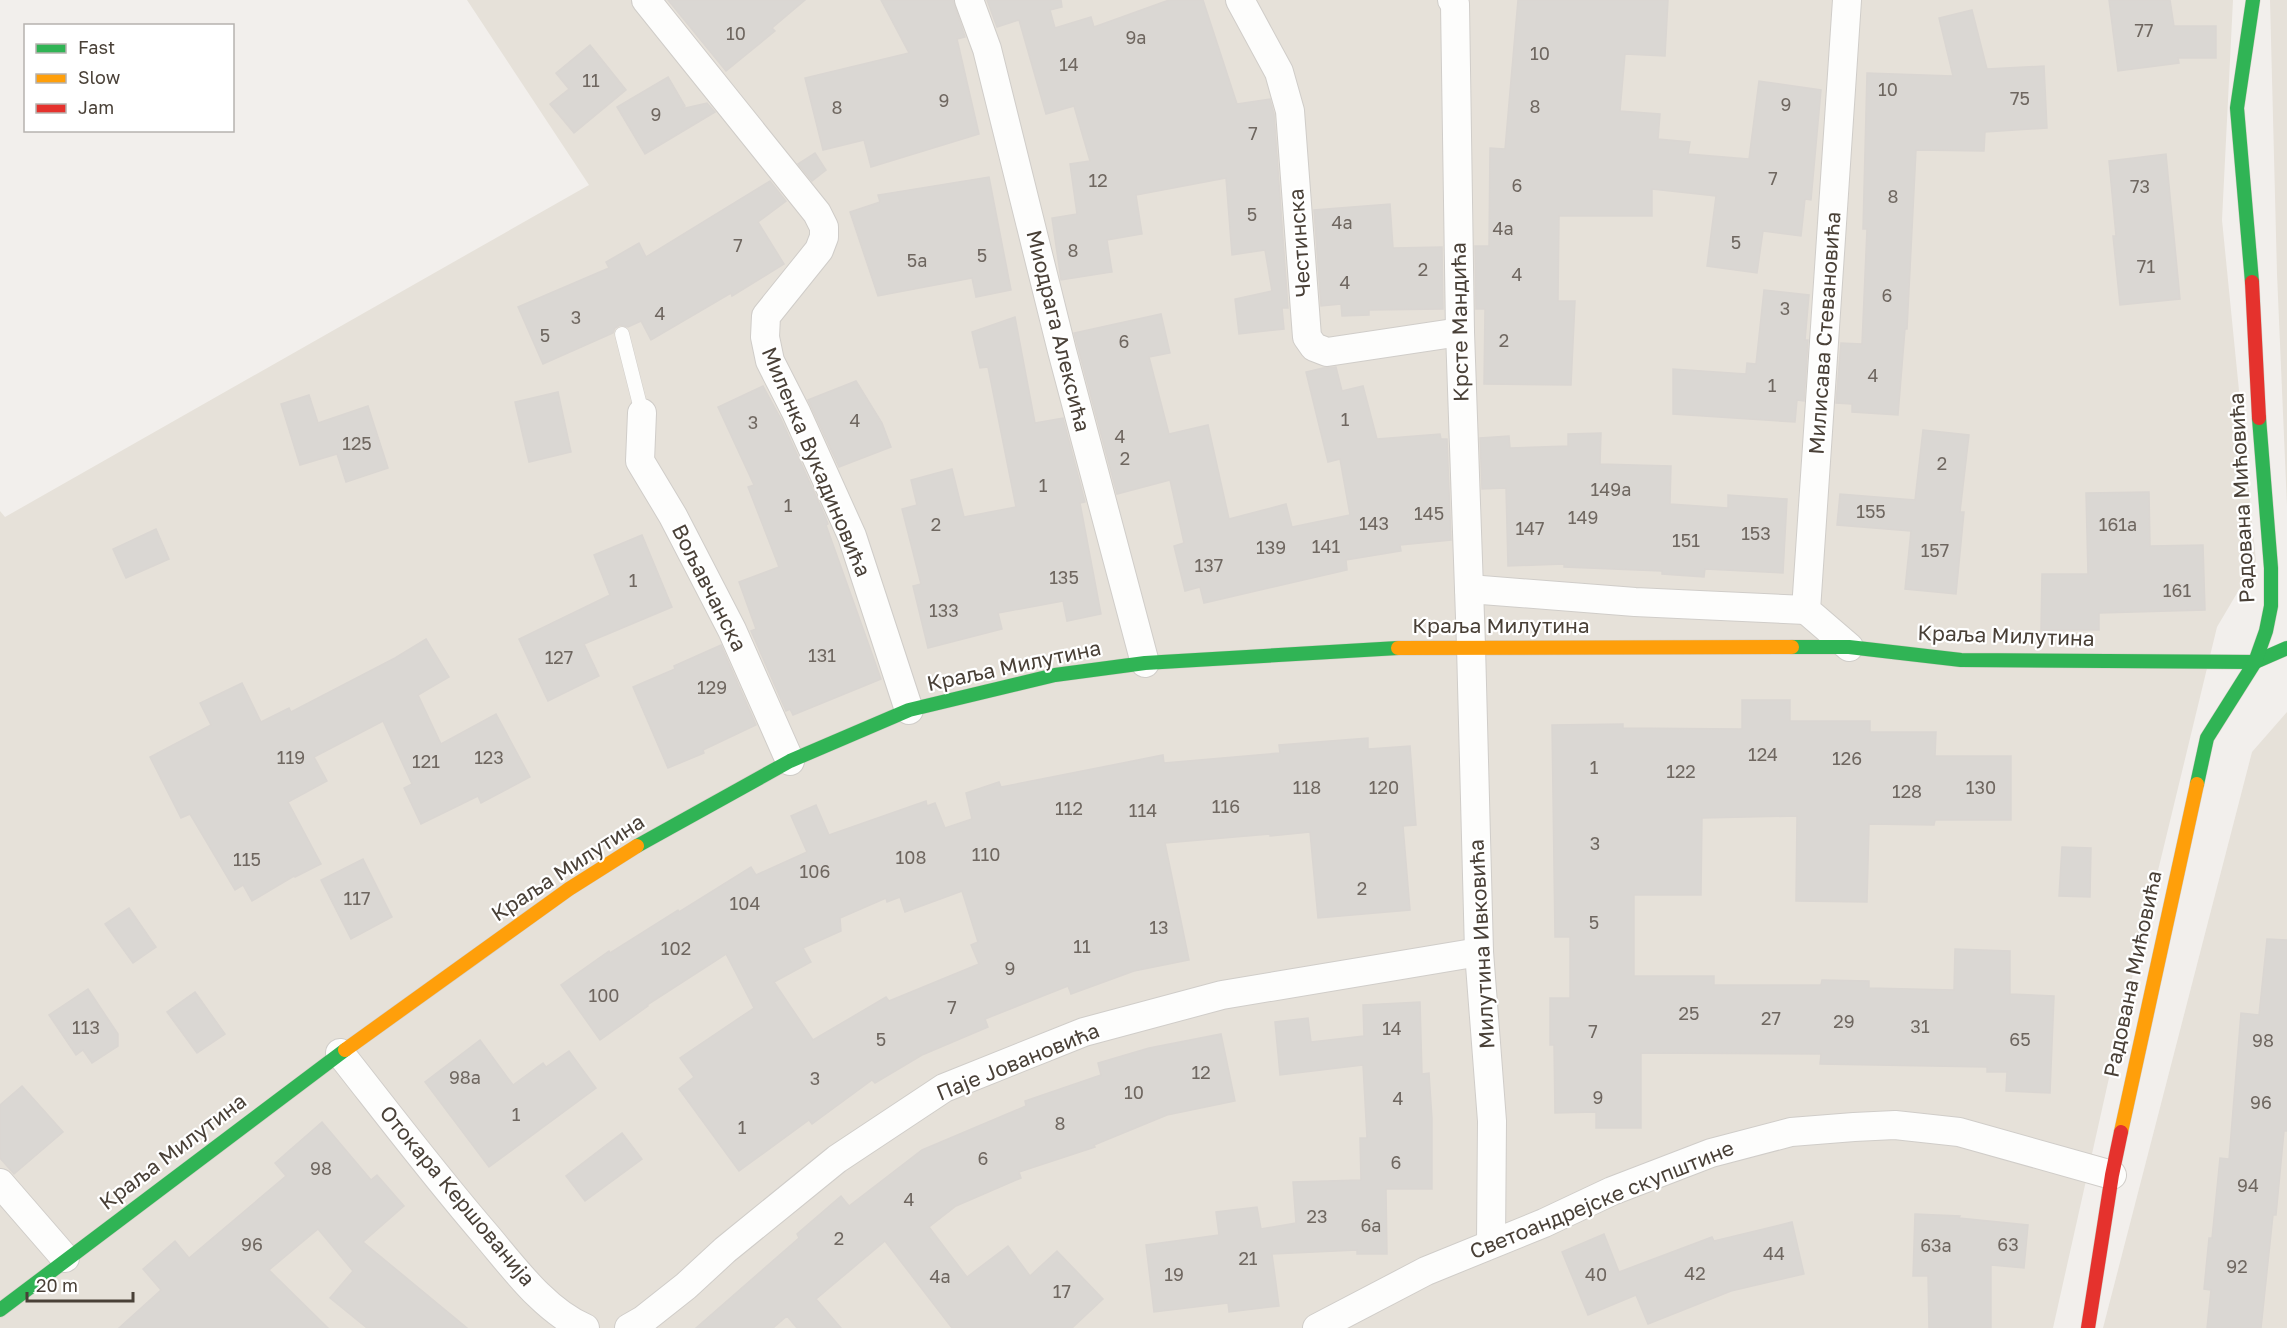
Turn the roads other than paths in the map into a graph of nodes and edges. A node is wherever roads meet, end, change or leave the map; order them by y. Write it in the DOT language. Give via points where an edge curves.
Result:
graph roads {
  1 [pos="646,0"];
  2 [pos="969,0"];
  3 [pos="1240,0"];
  4 [pos="1452,0"];
  5 [pos="1847,0"];
  6 [pos="2253,0"];
  7 [pos="1460,332"];
  8 [pos="622,334"];
  9 [pos="642,413"];
  10 [pos="1469,589"];
  11 [pos="1806,610"];
  12 [pos="1471,646"];
  13 [pos="1850,647"];
  14 [pos="2287,648"];
  15 [pos="2255,662"];
  16 [pos="1145,663"];
  17 [pos="909,710"];
  18 [pos="790,761"];
  19 [pos="1479,952"];
  20 [pos="340,1053"];
  21 [pos="2112,1175"];
  22 [pos="0,1183"];
  23 [pos="1491,1243"];
  24 [pos="65,1258"];
  25 [pos="0,1310"];
  26 [pos="585,1328"];
  27 [pos="628,1328"];
  28 [pos="1317,1328"];
  29 [pos="2088,1328"];
  1 -- 17 [label="street, Миленка Вукадиновића" via="817,213 824,227 819,250 766,316 765,337 770,361 852,536"];
  2 -- 16 [label="street, Миодрага Алексића" via="987,49"];
  3 -- 7 [label="street, Честинска" via="1280,72 1287,100 1307,337 1314,347 1327,352"];
  4 -- 7 [label="street, Крсте Мандића"];
  5 -- 11 [label="street, Милисава Стевановића"];
  6 -- 15 [label="street, Радована Мићовића" via="2237,108 2271,568 2271,606"];
  7 -- 10 [label="street, Крсте Мандића"];
  8 -- 9 [label="lane"];
  9 -- 18 [label="street, Вољавчанска" via="640,461 732,630"];
  10 -- 11 [label="street"];
  10 -- 12 [label="street, Крсте Мандића"];
  11 -- 13 [label="street"];
  12 -- 13 [label="street, Краља Милутина"];
  12 -- 16 [label="street, Краља Милутина"];
  12 -- 19 [label="street, Милутина Ивковића"];
  13 -- 15 [label="street, Краља Милутина" via="1961,660"];
  14 -- 15 [label="street"];
  15 -- 21 [label="street, Радована Мићовића" via="2207,738"];
  16 -- 17 [label="street, Краља Милутина" via="1055,675"];
  17 -- 18 [label="street, Краља Милутина"];
  18 -- 20 [label="street, Краља Милутина" via="607,864 519,922"];
  19 -- 23 [label="street, Милутина Ивковића" via="1492,1121"];
  19 -- 27 [label="street, Паје Јовановића" via="1222,995 1084,1032 944,1088 837,1159 686,1286"];
  20 -- 24 [label="street, Краља Милутина"];
  20 -- 26 [label="street, Отокара Кершованија" via="440,1182 502,1254 560,1314"];
  21 -- 23 [label="street, Светоандрејске скупштине" via="1959,1132 1895,1125 1791,1132 1711,1153"];
  21 -- 29 [label="street, Радована Мићовића"];
  22 -- 24 [label="street"];
  23 -- 28 [label="street, Светоандрејске скупштине" via="1426,1271"];
  24 -- 25 [label="street, Краља Милутина"];
}
